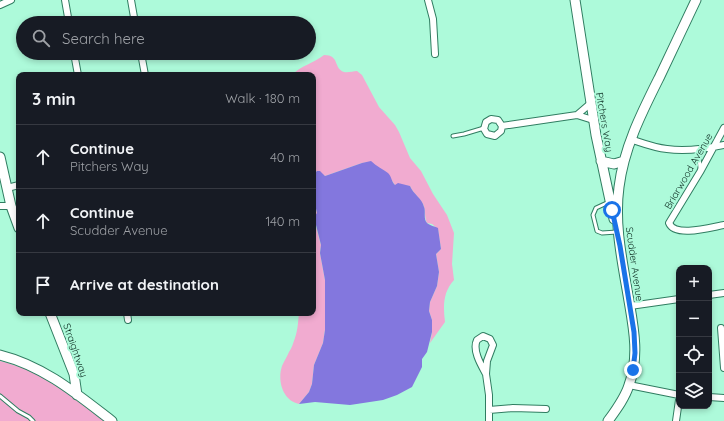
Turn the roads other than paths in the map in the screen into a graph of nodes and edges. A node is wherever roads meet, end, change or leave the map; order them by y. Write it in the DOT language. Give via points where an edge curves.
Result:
graph roads {
  1 [pos="11,0"];
  2 [pos="65,0"];
  3 [pos="131,0"];
  4 [pos="428,0"];
  5 [pos="575,0"];
  6 [pos="696,0"];
  7 [pos="0,5"];
  8 [pos="68,16"];
  9 [pos="134,16"];
  10 [pos="435,54"];
  11 [pos="75,60"];
  12 [pos="142,60"];
  13 [pos="77,72"];
  14 [pos="144,72"];
  15 [pos="591,103"];
  16 [pos="577,115"];
  17 [pos="593,120"];
  18 [pos="502,126"];
  19 [pos="484,128"];
  20 [pos="724,128"];
  21 [pos="453,136"];
  22 [pos="630,139"];
  23 [pos="724,145"];
  24 [pos="713,147"];
  25 [pos="696,150"];
  26 [pos="0,157"];
  27 [pos="601,161"];
  28 [pos="624,161"];
  29 [pos="700,172"];
  30 [pos="604,173"];
  31 [pos="621,173"];
  32 [pos="16,186"];
  33 [pos="7,188"];
  34 [pos="610,202"];
  35 [pos="0,206"];
  36 [pos="12,206"];
  37 [pos="16,219"];
  38 [pos="724,225"];
  39 [pos="617,232"];
  40 [pos="620,246"];
  41 [pos="724,293"];
  42 [pos="712,295"];
  43 [pos="676,300"];
  44 [pos="630,306"];
  45 [pos="51,316"];
  46 [pos="127,316"];
  47 [pos="128,320"];
  48 [pos="721,328"];
  49 [pos="0,355"];
  50 [pos="724,368"];
  51 [pos="486,374"];
  52 [pos="629,385"];
  53 [pos="676,394"];
  54 [pos="77,395"];
  55 [pos="0,396"];
  56 [pos="712,397"];
  57 [pos="724,398"];
  58 [pos="546,409"];
  59 [pos="678,409"];
  60 [pos="489,410"];
  61 [pos="33,421"];
  62 [pos="112,421"];
  63 [pos="489,421"];
  64 [pos="608,421"];
  65 [pos="676,421"];
  1 -- 7 [label="street"];
  2 -- 8 [label="street"];
  3 -- 9 [label="street"];
  4 -- 10 [label="street"];
  5 -- 15 [label="main road, Pitchers Way"];
  6 -- 22 [label="main road, Scudder Avenue"];
  11 -- 13 [label="street"];
  12 -- 14 [label="street"];
  15 -- 16 [label="street"];
  15 -- 17 [label="main road, Pitchers Way"];
  16 -- 17 [label="street"];
  16 -- 18 [label="street"];
  17 -- 27 [label="main road, Pitchers Way"];
  18 -- 19 [label="street" via="498,120 492,118 486,122"];
  18 -- 19 [label="street" via="501,131 495,136 487,134"];
  19 -- 21 [label="lane"];
  20 -- 24 [label="street, Briarwood Avenue"];
  22 -- 25 [label="street" via="666,149"];
  22 -- 28 [label="main road, Scudder Avenue"];
  23 -- 24 [label="street"];
  24 -- 25 [label="street"];
  24 -- 29 [label="street, Briarwood Avenue"];
  25 -- 29 [label="lane" via="700,160"];
  26 -- 33 [label="main road"];
  27 -- 28 [label="main road" via="614,164"];
  27 -- 30 [label="main road, Pitchers Way"];
  28 -- 31 [label="main road, Scudder Avenue"];
  29 -- 38 [label="street, Briarwood Avenue" via="669,223 674,229 684,231"];
  30 -- 31 [label="main road"];
  30 -- 34 [label="main road, Pitchers Way"];
  31 -- 40 [label="main road, Scudder Avenue" via="618,201"];
  32 -- 33 [label="street"];
  33 -- 36 [label="main road"];
  34 -- 39 [label="main road, Pitchers Way"];
  34 -- 39 [label="lane" via="596,208 593,215 597,231 602,234"];
  35 -- 36 [label="street"];
  36 -- 37 [label="main road"];
  39 -- 40 [label="main road, Pitchers Way"];
  40 -- 44 [label="main road, Scudder Avenue"];
  41 -- 42 [label="street"];
  43 -- 44 [label="street"];
  44 -- 52 [label="main road, Scudder Avenue" via="635,343"];
  45 -- 54 [label="main road, Straightway" via="74,374"];
  46 -- 47 [label="street"];
  48 -- 50 [label="street"];
  49 -- 54 [label="main road" via="53,377"];
  51 -- 51 [label="street" via="487,361 493,346 490,339 483,336 477,340 475,346"];
  51 -- 60 [label="street"];
  52 -- 53 [label="street"];
  52 -- 64 [label="main road, Scudder Avenue"];
  54 -- 62 [label="main road"];
  55 -- 61 [label="lane"];
  56 -- 57 [label="street"];
  58 -- 60 [label="street"];
  59 -- 65 [label="street"];
  60 -- 63 [label="street"];
}
